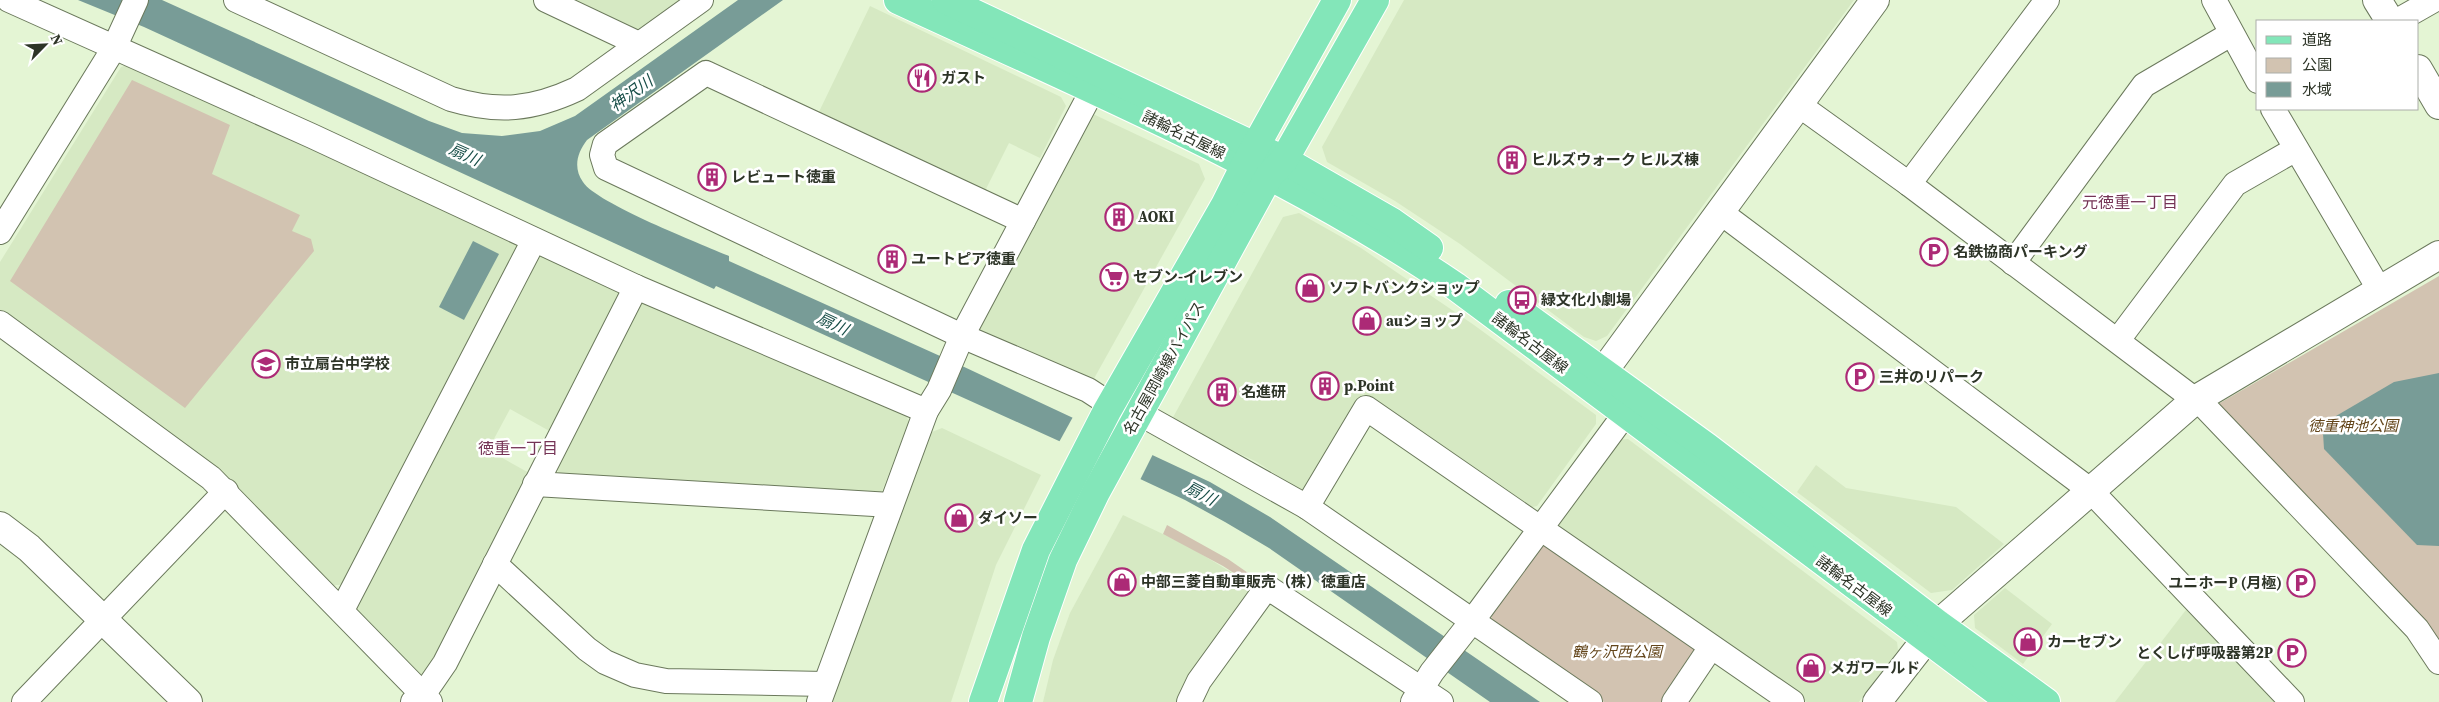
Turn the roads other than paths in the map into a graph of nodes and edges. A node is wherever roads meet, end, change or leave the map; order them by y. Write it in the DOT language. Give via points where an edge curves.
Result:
graph roads {
  1 [pos="9,0"];
  2 [pos="136,0"];
  3 [pos="236,0"];
  4 [pos="546,0"];
  5 [pos="701,0"];
  6 [pos="898,0"];
  7 [pos="946,0"];
  8 [pos="1337,0"];
  9 [pos="1375,0"];
  10 [pos="1875,0"];
  11 [pos="2047,0"];
  12 [pos="2214,0"];
  13 [pos="2377,0"];
  14 [pos="2434,0"];
  15 [pos="2389,20"];
  16 [pos="2399,20"];
  17 [pos="2231,34"];
  18 [pos="119,37"];
  19 [pos="639,44"];
  20 [pos="2419,71"];
  21 [pos="2256,78"];
  22 [pos="1092,91"];
  23 [pos="1799,105"];
  24 [pos="2439,105"];
  25 [pos="2275,110"];
  26 [pos="2296,149"];
  27 [pos="1250,156"];
  28 [pos="1277,168"];
  29 [pos="1909,184"];
  30 [pos="1720,212"];
  31 [pos="1023,221"];
  32 [pos="0,232"];
  33 [pos="534,240"];
  34 [pos="2439,255"];
  35 [pos="2013,263"];
  36 [pos="636,287"];
  37 [pos="2379,289"];
  38 [pos="0,323"];
  39 [pos="2118,340"];
  40 [pos="958,346"];
  41 [pos="1603,372"];
  42 [pos="2195,400"];
  43 [pos="1109,408"];
  44 [pos="926,411"];
  45 [pos="1626,414"];
  46 [pos="1137,417"];
  47 [pos="535,484"];
  48 [pos="2090,490"];
  49 [pos="226,491"];
  50 [pos="891,505"];
  51 [pos="1307,507"];
  52 [pos="0,526"];
  53 [pos="1541,528"];
  54 [pos="495,564"];
  55 [pos="342,610"];
  56 [pos="103,620"];
  57 [pos="1473,620"];
  58 [pos="1932,632"];
  59 [pos="1711,647"];
  60 [pos="2439,662"];
  61 [pos="822,693"];
  62 [pos="1425,698"];
  63 [pos="422,700"];
  64 [pos="24,702"];
  65 [pos="188,702"];
  66 [pos="984,702"];
  67 [pos="1018,702"];
  68 [pos="1189,702"];
  69 [pos="1590,702"];
  70 [pos="1674,702"];
  71 [pos="1792,702"];
  72 [pos="1877,702"];
  73 [pos="2012,702"];
  74 [pos="2046,702"];
  75 [pos="2292,702"];
  1 -- 18 [label="street"];
  2 -- 18 [label="street"];
  3 -- 19 [label="street" via="451,99 487,108 518,108 558,98 577,89"];
  4 -- 19 [label="street"];
  5 -- 19 [label="street"];
  6 -- 22 [label="main road, 諸輪名古屋線"];
  7 -- 27 [label="main road, 諸輪名古屋線"];
  8 -- 27 [label="main road, 名古屋岡崎線バイパス"];
  9 -- 28 [label="main road, 名古屋岡崎線バイパス"];
  10 -- 23 [label="street"];
  11 -- 29 [label="street"];
  12 -- 17 [label="street"];
  13 -- 15 [label="street"];
  14 -- 16 [label="street"];
  17 -- 21 [label="street"];
  17 -- 35 [label="street" via="2144,85"];
  18 -- 32 [label="street"];
  18 -- 33 [label="street"];
  20 -- 24 [label="street"];
  22 -- 27 [label="main road, 諸輪名古屋線"];
  22 -- 31 [label="street"];
  23 -- 29 [label="street"];
  23 -- 30 [label="street"];
  25 -- 26 [label="street"];
  26 -- 37 [label="street"];
  26 -- 39 [label="street" via="2235,184"];
  27 -- 28 [label="main road, 諸輪名古屋線"];
  27 -- 43 [label="main road, 名古屋岡崎線バイパス"];
  28 -- 41 [label="main road, 諸輪名古屋線" via="1392,222"];
  28 -- 45 [label="main road, 諸輪名古屋線" via="1326,206 1455,286"];
  28 -- 46 [label="main road, 名古屋岡崎線バイパス"];
  29 -- 35 [label="street"];
  30 -- 41 [label="street"];
  30 -- 48 [label="street"];
  31 -- 40 [label="street"];
  31 -- 40 [label="street" via="706,73 605,144 602,155 606,168"];
  33 -- 36 [label="street"];
  33 -- 55 [label="street"];
  34 -- 37 [label="street"];
  35 -- 39 [label="street"];
  36 -- 44 [label="street"];
  36 -- 47 [label="street"];
  37 -- 42 [label="street"];
  38 -- 49 [label="street"];
  39 -- 42 [label="street"];
  40 -- 43 [label="street" via="1088,390"];
  40 -- 44 [label="street"];
  41 -- 58 [label="main road, 諸輪名古屋線" via="1707,447"];
  42 -- 48 [label="street"];
  42 -- 60 [label="street" via="2214,416 2417,629"];
  43 -- 66 [label="main road, 名古屋岡崎線バイパス" via="1036,550"];
  44 -- 50 [label="street"];
  45 -- 53 [label="street"];
  45 -- 58 [label="main road, 諸輪名古屋線"];
  46 -- 51 [label="street"];
  46 -- 67 [label="main road, 名古屋岡崎線バイパス" via="1064,560 1036,636"];
  47 -- 50 [label="street"];
  47 -- 54 [label="street"];
  48 -- 58 [label="street"];
  48 -- 75 [label="street"];
  49 -- 55 [label="street"];
  49 -- 56 [label="street"];
  50 -- 61 [label="street"];
  51 -- 53 [label="street" via="1366,408"];
  51 -- 57 [label="street"];
  52 -- 56 [label="street" via="29,548"];
  53 -- 57 [label="street"];
  53 -- 59 [label="street"];
  54 -- 61 [label="street" via="587,649 605,662 635,675 666,681"];
  54 -- 63 [label="street"];
  55 -- 63 [label="street"];
  56 -- 64 [label="street"];
  56 -- 65 [label="street"];
  57 -- 62 [label="street" via="1436,668"];
  57 -- 69 [label="street"];
  58 -- 72 [label="street"];
  58 -- 73 [label="main road, 諸輪名古屋線"];
  58 -- 74 [label="main road, 諸輪名古屋線"];
  59 -- 70 [label="street"];
  59 -- 71 [label="street"];
  62 -- 68 [label="street" via="1267,587 1199,682"];
}
